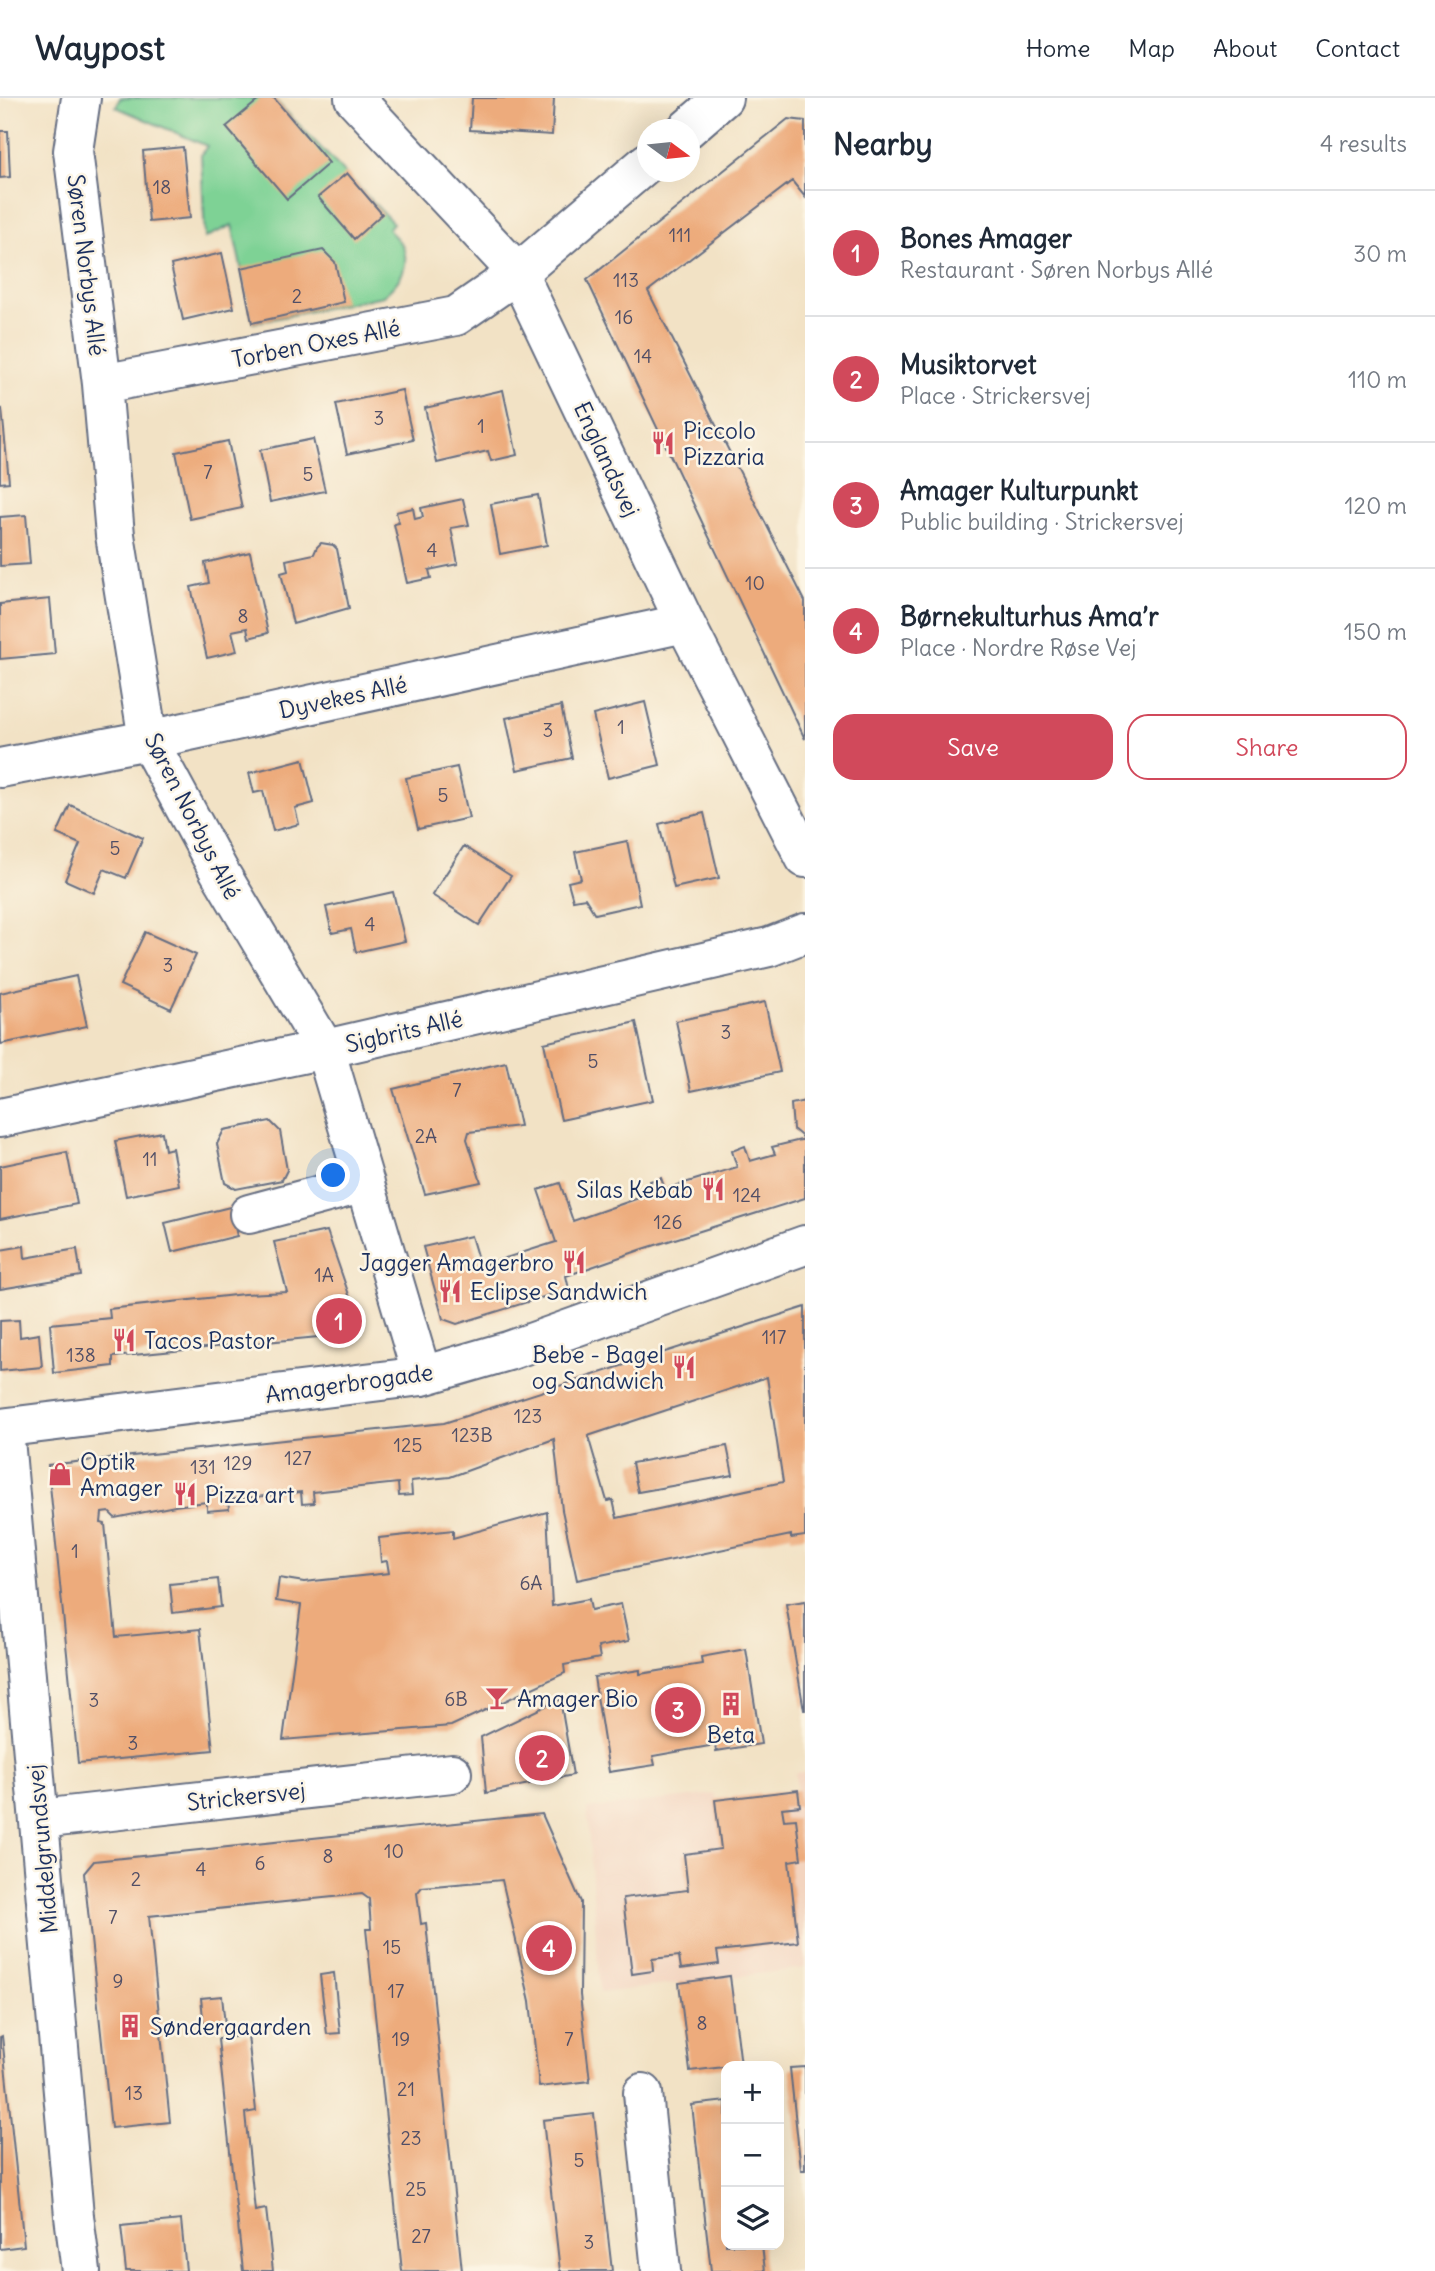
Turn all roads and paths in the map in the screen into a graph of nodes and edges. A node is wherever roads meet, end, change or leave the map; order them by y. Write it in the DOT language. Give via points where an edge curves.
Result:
graph roads {
  1 [pos="81,98"];
  2 [pos="354,98"];
  3 [pos="723,98"];
  4 [pos="698,119"];
  5 [pos="637,171"];
  6 [pos="518,273"];
  7 [pos="102,384"];
  8 [pos="685,623"];
  9 [pos="148,740"];
  10 [pos="0,768"];
  11 [pos="805,858"];
  12 [pos="805,933"];
  13 [pos="325,1049"];
  14 [pos="0,1118"];
  15 [pos="365,1183"];
  16 [pos="249,1214"];
  17 [pos="805,1245"];
  18 [pos="422,1376"];
  19 [pos="2,1428"];
  20 [pos="452,1773"];
  21 [pos="40,1819"];
  22 [pos="643,2093"];
  23 [pos="81,2271"];
  24 [pos="661,2271"];
  1 -- 7 [label="street, Søren Norbys Allé" via="73,150"];
  2 -- 6 [label="street, Englandsvej"];
  3 -- 4 [label="street"];
  5 -- 6 [label="street, Torben Oxes Allé"];
  6 -- 7 [label="street, Torben Oxes Allé" via="456,316"];
  6 -- 8 [label="street, Englandsvej"];
  7 -- 9 [label="street, Søren Norbys Allé" via="115,535"];
  8 -- 9 [label="street, Dyvekes Allé"];
  8 -- 11 [label="street, Englandsvej"];
  9 -- 10 [label="street, Dyvekes Allé"];
  9 -- 13 [label="street, Søren Norbys Allé" via="219,872"];
  12 -- 13 [label="street, Sigbrits Allé" via="769,947"];
  13 -- 14 [label="street, Sigbrits Allé"];
  13 -- 15 [label="street, Søren Norbys Allé"];
  15 -- 16 [label="street"];
  15 -- 18 [label="street, Søren Norbys Allé"];
  17 -- 18 [label="street, Amagerbrogade" via="508,1351"];
  18 -- 19 [label="street, Amagerbrogade"];
  19 -- 21 [label="street, Middelgrundsvej"];
  20 -- 21 [label="street, Strickersvej"];
  21 -- 23 [label="street, Middelgrundsvej"];
  22 -- 24 [label="street"];
}
